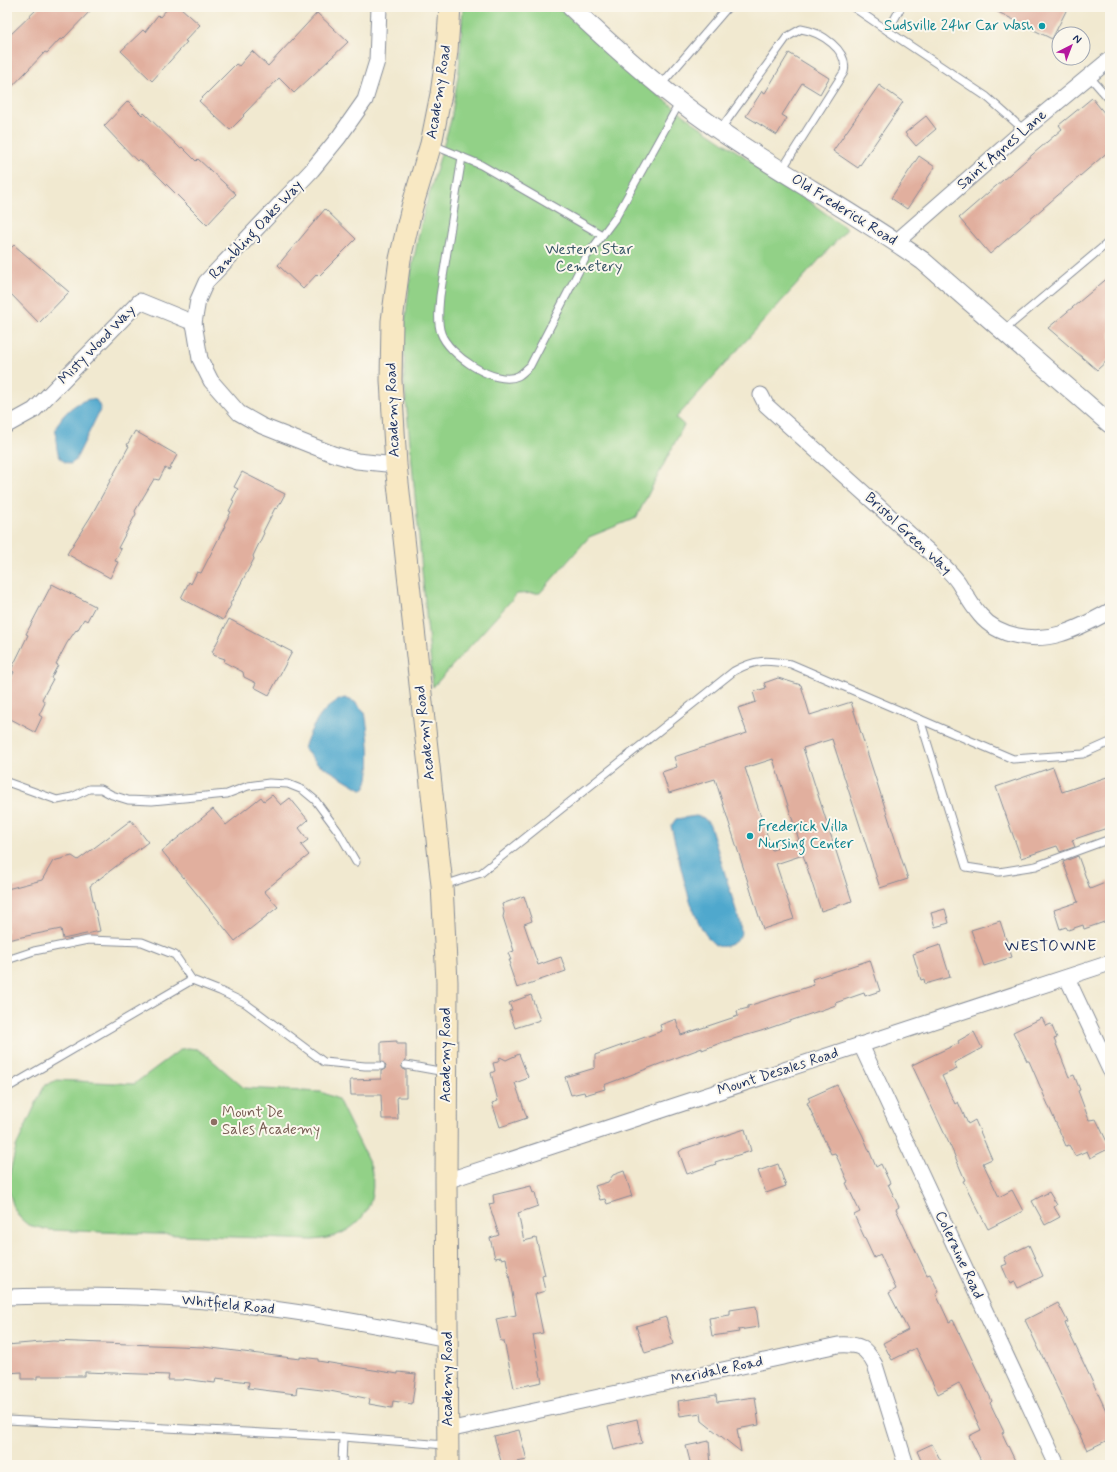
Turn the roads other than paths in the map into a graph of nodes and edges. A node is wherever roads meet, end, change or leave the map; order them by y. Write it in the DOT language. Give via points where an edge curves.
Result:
graph roads {
  1 [pos="379,7"];
  2 [pos="450,7"];
  3 [pos="571,7"];
  4 [pos="728,7"];
  5 [pos="853,7"];
  6 [pos="901,7"];
  7 [pos="888,31"];
  8 [pos="1110,59"];
  9 [pos="1089,76"];
  10 [pos="660,86"];
  11 [pos="1110,100"];
  12 [pos="680,102"];
  13 [pos="720,130"];
  14 [pos="1024,130"];
  15 [pos="431,144"];
  16 [pos="462,157"];
  17 [pos="781,171"];
  18 [pos="602,235"];
  19 [pos="1110,241"];
  20 [pos="896,242"];
  21 [pos="194,323"];
  22 [pos="1004,330"];
  23 [pos="762,395"];
  24 [pos="1108,419"];
  25 [pos="7,425"];
  26 [pos="396,465"];
  27 [pos="1110,611"];
  28 [pos="920,719"];
  29 [pos="1110,742"];
  30 [pos="7,782"];
  31 [pos="1110,839"];
  32 [pos="356,862"];
  33 [pos="442,885"];
  34 [pos="7,960"];
  35 [pos="1110,963"];
  36 [pos="1067,978"];
  37 [pos="192,980"];
  38 [pos="861,1045"];
  39 [pos="406,1065"];
  40 [pos="381,1066"];
  41 [pos="1110,1070"];
  42 [pos="446,1072"];
  43 [pos="7,1088"];
  44 [pos="446,1181"];
  45 [pos="7,1297"];
  46 [pos="447,1338"];
  47 [pos="7,1420"];
  48 [pos="343,1437"];
  49 [pos="448,1447"];
  50 [pos="342,1465"];
  51 [pos="906,1465"];
  52 [pos="1057,1465"];
  1 -- 21 [label="street, Rambling Oaks Way" via="377,61 365,100 312,170 206,282 198,300"];
  2 -- 15 [label="main road, Academy Road" via="447,51"];
  3 -- 10 [label="street, Old Frederick Road"];
  4 -- 10 [label="lane"];
  5 -- 7 [label="lane"];
  6 -- 7 [label="lane"];
  7 -- 14 [label="lane" via="987,97"];
  8 -- 9 [label="street, Saint Agnes Lane"];
  9 -- 11 [label="lane"];
  9 -- 14 [label="street, Saint Agnes Lane"];
  10 -- 12 [label="street, Old Frederick Road"];
  12 -- 13 [label="street, Old Frederick Road"];
  12 -- 18 [label="lane" via="616,217"];
  13 -- 17 [label="street, Old Frederick Road"];
  13 -- 17 [label="lane" via="787,37 801,29 820,35 834,45 843,56 844,72"];
  14 -- 20 [label="street, Saint Agnes Lane"];
  15 -- 16 [label="lane"];
  15 -- 26 [label="main road, Academy Road" via="400,259 392,322 390,380"];
  16 -- 18 [label="lane" via="481,165"];
  16 -- 18 [label="lane" via="439,315 441,333 447,345 480,370 500,377 517,376 530,366 586,257"];
  17 -- 20 [label="street, Old Frederick Road"];
  19 -- 22 [label="lane"];
  20 -- 22 [label="street, Old Frederick Road" via="923,261"];
  21 -- 25 [label="street, Misty Wood Way" via="140,301 34,410"];
  21 -- 26 [label="street, Rambling Oaks Way" via="200,359 211,381 239,414 262,426 333,454 357,461"];
  22 -- 24 [label="street, Old Frederick Road"];
  23 -- 27 [label="street, Bristol Green Way" via="766,405 935,557 957,580 980,615 990,625 1005,633 1042,637 1059,635"];
  26 -- 33 [label="main road, Academy Road"];
  28 -- 29 [label="lane" via="1013,759 1083,754"];
  28 -- 31 [label="lane" via="966,867 999,872 1036,866"];
  28 -- 33 [label="lane" via="791,664 768,661 749,663 734,671 481,873"];
  30 -- 32 [label="lane" via="57,800 100,788 128,800 152,801 227,794 248,786 269,783 288,784 304,790 315,800 338,831"];
  33 -- 42 [label="main road, Academy Road" via="447,982"];
  34 -- 37 [label="lane" via="34,951 88,940 142,942 175,955"];
  35 -- 36 [label="street, Mount Desales Road"];
  36 -- 38 [label="street, Mount Desales Road"];
  36 -- 41 [label="street"];
  37 -- 40 [label="lane" via="244,1003 324,1062"];
  37 -- 43 [label="lane"];
  38 -- 44 [label="street, Mount Desales Road"];
  38 -- 52 [label="street, Coleraine Road"];
  39 -- 42 [label="lane"];
  42 -- 44 [label="main road, Academy Road"];
  44 -- 46 [label="main road, Academy Road"];
  45 -- 46 [label="street, Whitfield Road" via="126,1296 224,1303 334,1317"];
  46 -- 49 [label="main road, Academy Road"];
  47 -- 48 [label="lane"];
  48 -- 49 [label="lane"];
  48 -- 50 [label="lane"];
  49 -- 51 [label="street, Meridale Road" via="838,1345 850,1344 862,1347 875,1365"];
}
